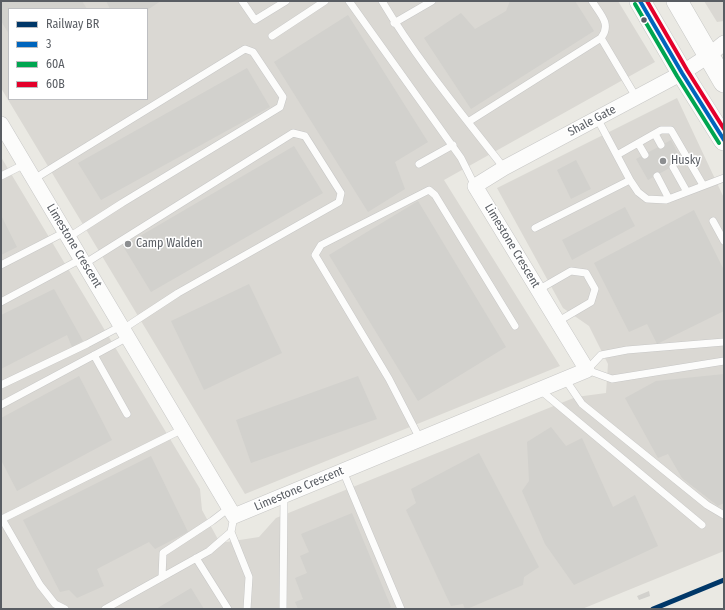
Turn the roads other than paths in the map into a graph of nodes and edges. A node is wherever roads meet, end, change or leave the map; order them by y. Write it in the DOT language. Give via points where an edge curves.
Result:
graph roads {
  1 [pos="242,1"];
  2 [pos="286,1"];
  3 [pos="325,1"];
  4 [pos="349,1"];
  5 [pos="382,1"];
  6 [pos="432,1"];
  7 [pos="592,1"];
  8 [pos="640,1"];
  9 [pos="677,1"];
  10 [pos="394,23"];
  11 [pos="272,36"];
  12 [pos="601,38"];
  13 [pos="724,43"];
  14 [pos="708,56"];
  15 [pos="682,73"];
  16 [pos="724,82"];
  17 [pos="636,97"];
  18 [pos="597,118"];
  19 [pos="468,122"];
  20 [pos="1,124"];
  21 [pos="655,134"];
  22 [pos="724,140"];
  23 [pos="638,143"];
  24 [pos="453,145"];
  25 [pos="661,145"];
  26 [pos="617,155"];
  27 [pos="645,155"];
  28 [pos="25,164"];
  29 [pos="419,164"];
  30 [pos="674,167"];
  31 [pos="504,168"];
  32 [pos="1,176"];
  33 [pos="657,176"];
  34 [pos="724,178"];
  35 [pos="34,179"];
  36 [pos="630,180"];
  37 [pos="703,185"];
  38 [pos="475,186"];
  39 [pos="687,192"];
  40 [pos="669,199"];
  41 [pos="714,221"];
  42 [pos="535,228"];
  43 [pos="67,234"];
  44 [pos="724,241"];
  45 [pos="83,261"];
  46 [pos="1,265"];
  47 [pos="538,290"];
  48 [pos="1,302"];
  49 [pos="558,322"];
  50 [pos="515,326"];
  51 [pos="124,330"];
  52 [pos="724,342"];
  53 [pos="94,355"];
  54 [pos="724,361"];
  55 [pos="587,370"];
  56 [pos="565,378"];
  57 [pos="1,385"];
  58 [pos="539,389"];
  59 [pos="1,406"];
  60 [pos="127,414"];
  61 [pos="183,429"];
  62 [pos="420,439"];
  63 [pos="343,471"];
  64 [pos="284,496"];
  65 [pos="232,512"];
  66 [pos="724,515"];
  67 [pos="702,525"];
  68 [pos="231,532"];
  69 [pos="196,558"];
  70 [pos="162,577"];
  71 [pos="65,609"];
  72 [pos="105,609"];
  73 [pos="228,609"];
  74 [pos="247,609"];
  75 [pos="283,609"];
  76 [pos="401,609"];
  1 -- 2 [label="lane" via="254,20"];
  3 -- 11 [label="lane"];
  4 -- 24 [label="lane"];
  5 -- 10 [label="lane"];
  6 -- 10 [label="lane"];
  7 -- 12 [label="lane" via="606,23 606,32"];
  8 -- 15 [label="main road"];
  9 -- 14 [label="main road"];
  10 -- 19 [label="lane"];
  12 -- 17 [label="lane"];
  12 -- 19 [label="lane"];
  13 -- 14 [label="street, Shale Gate"];
  14 -- 15 [label="street, Shale Gate"];
  14 -- 16 [label="main road"];
  15 -- 17 [label="street, Shale Gate"];
  15 -- 22 [label="main road"];
  17 -- 18 [label="street, Shale Gate"];
  18 -- 26 [label="lane"];
  18 -- 31 [label="street, Shale Gate"];
  19 -- 31 [label="lane"];
  20 -- 28 [label="street, Limestone Crescent"];
  21 -- 23 [label="lane"];
  21 -- 25 [label="lane"];
  21 -- 37 [label="lane" via="662,130 671,130"];
  23 -- 26 [label="lane"];
  23 -- 27 [label="lane"];
  24 -- 29 [label="lane"];
  24 -- 38 [label="lane"];
  26 -- 36 [label="lane"];
  28 -- 32 [label="lane"];
  28 -- 35 [label="street, Limestone Crescent"];
  30 -- 39 [label="lane"];
  31 -- 38 [label="street, Shale Gate"];
  33 -- 40 [label="lane"];
  34 -- 37 [label="lane"];
  35 -- 43 [label="street, Limestone Crescent"];
  35 -- 43 [label="lane" via="245,49 253,52 283,97 280,107"];
  36 -- 40 [label="lane" via="638,192 647,199"];
  36 -- 42 [label="lane"];
  37 -- 39 [label="lane"];
  38 -- 47 [label="street, Limestone Crescent"];
  39 -- 40 [label="lane"];
  41 -- 44 [label="lane"];
  43 -- 45 [label="street, Limestone Crescent"];
  43 -- 46 [label="lane"];
  45 -- 48 [label="lane"];
  45 -- 51 [label="street, Limestone Crescent"];
  45 -- 51 [label="lane" via="293,133 305,136 341,193 339,202 178,293"];
  47 -- 49 [label="street, Limestone Crescent"];
  47 -- 49 [label="lane" via="571,271 586,273 595,289 591,302"];
  49 -- 55 [label="street, Limestone Crescent"];
  50 -- 62 [label="lane" via="435,195 429,190 321,245 315,255 389,379"];
  51 -- 53 [label="lane"];
  51 -- 57 [label="lane" via="87,344"];
  51 -- 61 [label="street, Limestone Crescent"];
  52 -- 55 [label="lane" via="628,350 601,355"];
  53 -- 59 [label="lane"];
  53 -- 60 [label="lane"];
  54 -- 55 [label="lane" via="612,379"];
  55 -- 56 [label="street, Limestone Crescent"];
  56 -- 58 [label="street, Limestone Crescent"];
  56 -- 66 [label="lane" via="582,404 707,505"];
  58 -- 62 [label="street, Limestone Crescent"];
  58 -- 67 [label="lane"];
  61 -- 65 [label="street, Limestone Crescent"];
  61 -- 71 [label="lane" via="2,519 40,585 55,604"];
  62 -- 63 [label="street, Limestone Crescent"];
  63 -- 64 [label="street, Limestone Crescent"];
  63 -- 76 [label="lane"];
  64 -- 65 [label="street, Limestone Crescent"];
  64 -- 75 [label="lane"];
  65 -- 68 [label="lane"];
  65 -- 70 [label="lane" via="212,521 163,553"];
  68 -- 69 [label="lane" via="209,551"];
  68 -- 74 [label="lane" via="249,577"];
  69 -- 70 [label="lane"];
  69 -- 73 [label="lane"];
  70 -- 72 [label="lane"];
}
